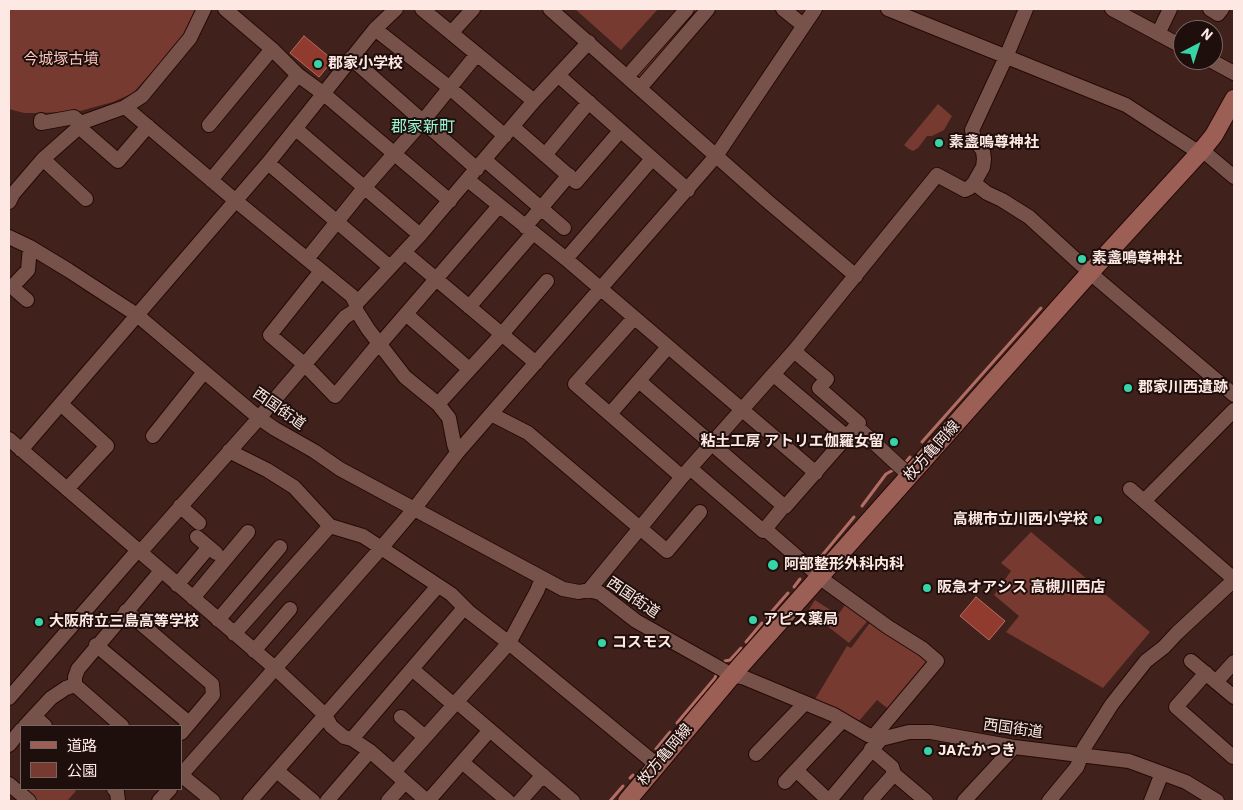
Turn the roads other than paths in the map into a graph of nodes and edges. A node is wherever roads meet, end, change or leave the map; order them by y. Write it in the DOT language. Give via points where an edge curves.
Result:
graph roads {
  1 [pos="204,9"];
  2 [pos="225,9"];
  3 [pos="396,9"];
  4 [pos="422,9"];
  5 [pos="474,9"];
  6 [pos="550,9"];
  7 [pos="687,9"];
  8 [pos="708,9"];
  9 [pos="783,9"];
  10 [pos="815,9"];
  11 [pos="888,9"];
  12 [pos="1026,9"];
  13 [pos="1112,9"];
  14 [pos="1170,9"];
  15 [pos="1210,9"];
  16 [pos="1222,9"];
  17 [pos="803,25"];
  18 [pos="375,29"];
  19 [pos="452,32"];
  20 [pos="1158,34"];
  21 [pos="1173,41"];
  22 [pos="588,42"];
  23 [pos="272,49"];
  24 [pos="477,54"];
  25 [pos="1006,57"];
  26 [pos="351,58"];
  27 [pos="1223,67"];
  28 [pos="633,70"];
  29 [pos="1234,73"];
  30 [pos="298,75"];
  31 [pos="559,76"];
  32 [pos="450,88"];
  33 [pos="640,88"];
  34 [pos="324,94"];
  35 [pos="1234,99"];
  36 [pos="534,101"];
  37 [pos="589,102"];
  38 [pos="125,107"];
  39 [pos="41,120"];
  40 [pos="423,121"];
  41 [pos="209,125"];
  42 [pos="81,126"];
  43 [pos="148,126"];
  44 [pos="296,129"];
  45 [pos="620,131"];
  46 [pos="509,132"];
  47 [pos="1202,150"];
  48 [pos="395,155"];
  49 [pos="545,155"];
  50 [pos="716,156"];
  51 [pos="43,159"];
  52 [pos="652,159"];
  53 [pos="268,163"];
  54 [pos="477,170"];
  55 [pos="568,175"];
  56 [pos="1234,177"];
  57 [pos="210,180"];
  58 [pos="974,183"];
  59 [pos="364,188"];
  60 [pos="688,190"];
  61 [pos="86,199"];
  62 [pos="236,201"];
  63 [pos="450,201"];
  64 [pos="9,202"];
  65 [pos="499,206"];
  66 [pos="542,208"];
  67 [pos="337,222"];
  68 [pos="564,228"];
  69 [pos="529,230"];
  70 [pos="420,235"];
  71 [pos="9,237"];
  72 [pos="30,247"];
  73 [pos="404,252"];
  74 [pos="307,259"];
  75 [pos="566,259"];
  76 [pos="390,267"];
  77 [pos="321,271"];
  78 [pos="1090,273"];
  79 [pos="856,276"];
  80 [pos="435,280"];
  81 [pos="547,281"];
  82 [pos="600,288"];
  83 [pos="27,300"];
  84 [pos="356,307"];
  85 [pos="469,307"];
  86 [pos="406,314"];
  87 [pos="137,315"];
  88 [pos="634,318"];
  89 [pos="502,334"];
  90 [pos="379,344"];
  91 [pos="668,348"];
  92 [pos="794,351"];
  93 [pos="536,363"];
  94 [pos="305,365"];
  95 [pos="469,369"];
  96 [pos="204,372"];
  97 [pos="774,375"];
  98 [pos="639,381"];
  99 [pos="1234,394"];
  100 [pos="61,404"];
  101 [pos="438,404"];
  102 [pos="742,409"];
  103 [pos="1234,410"];
  104 [pos="491,414"];
  105 [pos="610,414"];
  106 [pos="259,418"];
  107 [pos="856,426"];
  108 [pos="152,436"];
  109 [pos="847,437"];
  110 [pos="9,439"];
  111 [pos="712,444"];
  112 [pos="22,450"];
  113 [pos="228,451"];
  114 [pos="457,453"];
  115 [pos="686,472"];
  116 [pos="816,472"];
  117 [pos="910,476"];
  118 [pos="67,489"];
  119 [pos="1130,490"];
  120 [pos="1144,502"];
  121 [pos="180,506"];
  122 [pos="784,506"];
  123 [pos="415,508"];
  124 [pos="700,512"];
  125 [pos="330,526"];
  126 [pos="640,528"];
  127 [pos="765,529"];
  128 [pos="248,532"];
  129 [pos="209,547"];
  130 [pos="280,547"];
  131 [pos="382,547"];
  132 [pos="138,550"];
  133 [pos="225,560"];
  134 [pos="161,571"];
  135 [pos="820,577"];
  136 [pos="542,578"];
  137 [pos="1234,580"];
  138 [pos="177,585"];
  139 [pos="438,586"];
  140 [pos="589,590"];
  141 [pos="193,598"];
  142 [pos="464,608"];
  143 [pos="290,609"];
  144 [pos="126,611"];
  145 [pos="218,620"];
  146 [pos="234,634"];
  147 [pos="509,643"];
  148 [pos="96,645"];
  149 [pos="254,651"];
  150 [pos="1191,660"];
  151 [pos="1234,662"];
  152 [pos="276,669"];
  153 [pos="412,669"];
  154 [pos="732,675"];
  155 [pos="1211,677"];
  156 [pos="75,685"];
  157 [pos="1234,697"];
  158 [pos="9,698"];
  159 [pos="804,703"];
  160 [pos="456,704"];
  161 [pos="325,715"];
  162 [pos="401,717"];
  163 [pos="843,720"];
  164 [pos="29,721"];
  165 [pos="42,725"];
  166 [pos="121,725"];
  167 [pos="182,725"];
  168 [pos="185,728"];
  169 [pos="490,730"];
  170 [pos="20,731"];
  171 [pos="425,738"];
  172 [pos="352,740"];
  173 [pos="875,741"];
  174 [pos="9,745"];
  175 [pos="1014,747"];
  176 [pos="370,751"];
  177 [pos="756,754"];
  178 [pos="1081,755"];
  179 [pos="1234,756"];
  180 [pos="462,762"];
  181 [pos="657,765"];
  182 [pos="796,770"];
  183 [pos="277,771"];
  184 [pos="394,772"];
  185 [pos="1162,773"];
  186 [pos="182,774"];
  187 [pos="894,774"];
  188 [pos="543,775"];
  189 [pos="182,776"];
  190 [pos="405,782"];
  191 [pos="785,782"];
  192 [pos="9,784"];
  193 [pos="169,790"];
  194 [pos="919,799"];
  195 [pos="29,801"];
  196 [pos="159,801"];
  197 [pos="213,801"];
  198 [pos="250,801"];
  199 [pos="313,801"];
  200 [pos="327,801"];
  201 [pos="388,801"];
  202 [pos="428,801"];
  203 [pos="508,801"];
  204 [pos="520,801"];
  205 [pos="573,801"];
  206 [pos="627,801"];
  207 [pos="829,801"];
  208 [pos="870,801"];
  209 [pos="964,801"];
  210 [pos="1049,801"];
  211 [pos="1151,801"];
  212 [pos="1217,801"];
  1 -- 38 [label="street" via="190,38 142,96"];
  2 -- 23 [label="street"];
  3 -- 18 [label="street"];
  4 -- 19 [label="street"];
  5 -- 19 [label="street"];
  6 -- 22 [label="street"];
  7 -- 28 [label="street"];
  8 -- 33 [label="street"];
  9 -- 17 [label="street"];
  10 -- 17 [label="street"];
  11 -- 25 [label="street"];
  12 -- 25 [label="street"];
  13 -- 20 [label="street"];
  14 -- 20 [label="street"];
  15 -- 16 [label="street" via="1218,14"];
  17 -- 50 [label="street"];
  18 -- 26 [label="street"];
  18 -- 32 [label="street"];
  19 -- 24 [label="street"];
  20 -- 21 [label="street"];
  22 -- 31 [label="street"];
  22 -- 33 [label="street"];
  23 -- 30 [label="street"];
  23 -- 41 [label="street"];
  24 -- 32 [label="street"];
  24 -- 36 [label="street"];
  25 -- 47 [label="street" via="1126,105 1192,148"];
  25 -- 58 [label="street" via="972,130 984,159"];
  26 -- 34 [label="street"];
  26 -- 40 [label="street"];
  27 -- 29 [label="street"];
  30 -- 34 [label="street"];
  30 -- 57 [label="street"];
  31 -- 36 [label="street"];
  31 -- 37 [label="street"];
  32 -- 40 [label="street"];
  32 -- 46 [label="street"];
  33 -- 50 [label="street"];
  34 -- 44 [label="street"];
  34 -- 48 [label="street"];
  35 -- 47 [label="main road, 枚方亀岡線"];
  36 -- 46 [label="street"];
  37 -- 45 [label="street"];
  37 -- 49 [label="street"];
  38 -- 42 [label="street" via="86,121"];
  38 -- 43 [label="street"];
  39 -- 42 [label="street" via="74,117"];
  40 -- 48 [label="street"];
  40 -- 54 [label="street"];
  42 -- 43 [label="street" via="118,161"];
  42 -- 51 [label="street"];
  43 -- 57 [label="street"];
  44 -- 53 [label="street"];
  44 -- 59 [label="street"];
  45 -- 52 [label="street"];
  45 -- 55 [label="street" via="576,182"];
  46 -- 49 [label="street"];
  46 -- 54 [label="street"];
  47 -- 56 [label="street"];
  47 -- 78 [label="main road, 枚方亀岡線"];
  48 -- 59 [label="street"];
  48 -- 63 [label="street"];
  49 -- 55 [label="street"];
  50 -- 60 [label="street"];
  50 -- 79 [label="street"];
  51 -- 61 [label="street"];
  51 -- 64 [label="street"];
  52 -- 60 [label="street"];
  52 -- 75 [label="street"];
  53 -- 62 [label="street"];
  53 -- 67 [label="street"];
  54 -- 63 [label="street"];
  54 -- 65 [label="street"];
  54 -- 66 [label="street"];
  55 -- 66 [label="street"];
  57 -- 62 [label="street"];
  58 -- 78 [label="street" via="1029,217"];
  58 -- 79 [label="street" via="965,190 937,175"];
  59 -- 67 [label="street"];
  59 -- 70 [label="street"];
  60 -- 82 [label="street"];
  62 -- 74 [label="street"];
  62 -- 87 [label="street"];
  63 -- 70 [label="street"];
  65 -- 69 [label="street"];
  65 -- 80 [label="street"];
  66 -- 68 [label="street"];
  66 -- 69 [label="street"];
  67 -- 74 [label="street"];
  67 -- 76 [label="street"];
  69 -- 75 [label="street"];
  69 -- 85 [label="street"];
  70 -- 73 [label="street"];
  71 -- 72 [label="street, 西国街道"];
  72 -- 83 [label="street" via="28,270 12,287"];
  72 -- 87 [label="street, 西国街道"];
  73 -- 76 [label="street"];
  73 -- 80 [label="street"];
  74 -- 77 [label="street"];
  75 -- 82 [label="street"];
  76 -- 84 [label="street"];
  77 -- 84 [label="street" via="352,296"];
  77 -- 94 [label="street" via="270,335"];
  78 -- 99 [label="street"];
  78 -- 117 [label="main road, 枚方亀岡線"];
  79 -- 92 [label="street"];
  80 -- 85 [label="street"];
  80 -- 86 [label="street"];
  81 -- 89 [label="street"];
  82 -- 88 [label="street"];
  82 -- 93 [label="street"];
  84 -- 90 [label="street"];
  84 -- 94 [label="street"];
  85 -- 89 [label="street"];
  86 -- 90 [label="street"];
  86 -- 95 [label="street"];
  87 -- 96 [label="street, 西国街道"];
  87 -- 100 [label="street"];
  88 -- 91 [label="street"];
  88 -- 105 [label="street" via="575,384"];
  89 -- 93 [label="street"];
  89 -- 95 [label="street"];
  90 -- 94 [label="street" via="335,396"];
  90 -- 101 [label="street" via="405,377"];
  91 -- 98 [label="street"];
  91 -- 102 [label="street"];
  92 -- 97 [label="street"];
  92 -- 107 [label="street" via="827,379 819,388 859,423"];
  93 -- 104 [label="street"];
  94 -- 106 [label="street"];
  95 -- 101 [label="street"];
  96 -- 106 [label="street, 西国街道"];
  96 -- 108 [label="street"];
  97 -- 102 [label="street"];
  97 -- 109 [label="street"];
  98 -- 105 [label="street"];
  98 -- 111 [label="street"];
  100 -- 112 [label="street"];
  100 -- 118 [label="street" via="107,446"];
  101 -- 114 [label="street" via="449,418"];
  102 -- 111 [label="street"];
  102 -- 116 [label="street"];
  103 -- 120 [label="street"];
  104 -- 114 [label="street"];
  104 -- 126 [label="street" via="528,433"];
  105 -- 115 [label="street"];
  106 -- 113 [label="street"];
  106 -- 123 [label="street, 西国街道" via="340,469"];
  107 -- 109 [label="street"];
  107 -- 117 [label="street"];
  109 -- 116 [label="street"];
  110 -- 112 [label="street"];
  111 -- 115 [label="street"];
  111 -- 122 [label="street"];
  112 -- 118 [label="street"];
  113 -- 121 [label="street"];
  113 -- 125 [label="street" via="294,487"];
  114 -- 123 [label="street"];
  115 -- 126 [label="street"];
  115 -- 127 [label="street" via="763,531"];
  116 -- 122 [label="street"];
  117 -- 135 [label="main road, 枚方亀岡線"];
  118 -- 132 [label="street"];
  119 -- 120 [label="street"];
  120 -- 137 [label="street"];
  121 -- 129 [label="street"];
  121 -- 132 [label="street" via="143,549"];
  122 -- 127 [label="street"];
  123 -- 131 [label="street"];
  123 -- 136 [label="street, 西国街道"];
  124 -- 126 [label="street" via="667,551"];
  125 -- 131 [label="street" via="363,536"];
  125 -- 146 [label="street"];
  126 -- 140 [label="street"];
  127 -- 135 [label="street"];
  128 -- 133 [label="street"];
  129 -- 133 [label="street"];
  129 -- 138 [label="street"];
  130 -- 145 [label="street"];
  131 -- 139 [label="street"];
  131 -- 152 [label="street"];
  132 -- 134 [label="street"];
  132 -- 158 [label="street"];
  133 -- 141 [label="street"];
  134 -- 138 [label="street"];
  134 -- 144 [label="street"];
  135 -- 154 [label="main road, 枚方亀岡線"];
  135 -- 173 [label="street" via="937,661"];
  136 -- 140 [label="street, 西国街道" via="563,589"];
  136 -- 147 [label="street"];
  137 -- 178 [label="street" via="1146,661 1112,704"];
  138 -- 141 [label="street"];
  139 -- 142 [label="street"];
  139 -- 161 [label="street"];
  140 -- 154 [label="street, 西国街道" via="600,593 657,634"];
  141 -- 145 [label="street"];
  142 -- 147 [label="street"];
  142 -- 153 [label="street"];
  143 -- 149 [label="street"];
  144 -- 148 [label="street"];
  144 -- 168 [label="street" via="212,684 213,695"];
  145 -- 146 [label="street"];
  146 -- 149 [label="street"];
  147 -- 160 [label="street"];
  147 -- 181 [label="street"];
  148 -- 156 [label="street" via="78,669"];
  148 -- 167 [label="street"];
  149 -- 152 [label="street"];
  150 -- 155 [label="street"];
  151 -- 155 [label="street"];
  152 -- 161 [label="street"];
  152 -- 186 [label="street"];
  153 -- 160 [label="street"];
  153 -- 172 [label="street"];
  154 -- 159 [label="street, 西国街道"];
  154 -- 181 [label="main road, 枚方亀岡線"];
  155 -- 157 [label="street"];
  155 -- 179 [label="street" via="1176,707"];
  156 -- 164 [label="street" via="51,698"];
  156 -- 166 [label="street"];
  159 -- 163 [label="street, 西国街道"];
  159 -- 177 [label="street"];
  160 -- 169 [label="street"];
  160 -- 171 [label="street"];
  161 -- 172 [label="street" via="331,726"];
  161 -- 183 [label="street"];
  162 -- 171 [label="street"];
  163 -- 173 [label="street, 西国街道"];
  163 -- 182 [label="street"];
  164 -- 165 [label="street"];
  169 -- 180 [label="street"];
  169 -- 188 [label="street"];
  170 -- 174 [label="street"];
  171 -- 184 [label="street"];
  172 -- 176 [label="street"];
  173 -- 175 [label="street, 西国街道" via="909,732 931,732"];
  173 -- 187 [label="street"];
  173 -- 207 [label="street"];
  175 -- 178 [label="street, 西国街道"];
  175 -- 209 [label="street"];
  176 -- 184 [label="street"];
  176 -- 200 [label="street"];
  178 -- 185 [label="street, 西国街道" via="1129,761"];
  178 -- 210 [label="street" via="1077,767"];
  180 -- 202 [label="street"];
  180 -- 203 [label="street"];
  181 -- 206 [label="main road, 枚方亀岡線"];
  182 -- 191 [label="street"];
  182 -- 207 [label="street"];
  183 -- 198 [label="street"];
  183 -- 199 [label="street"];
  184 -- 190 [label="street"];
  185 -- 211 [label="street"];
  185 -- 212 [label="street, 西国街道" via="1186,782"];
  187 -- 194 [label="street"];
  187 -- 208 [label="street"];
  188 -- 204 [label="street"];
  188 -- 205 [label="street"];
  189 -- 197 [label="street"];
  190 -- 201 [label="street"];
  190 -- 202 [label="street"];
  192 -- 195 [label="street"];
  193 -- 196 [label="street"];
}
